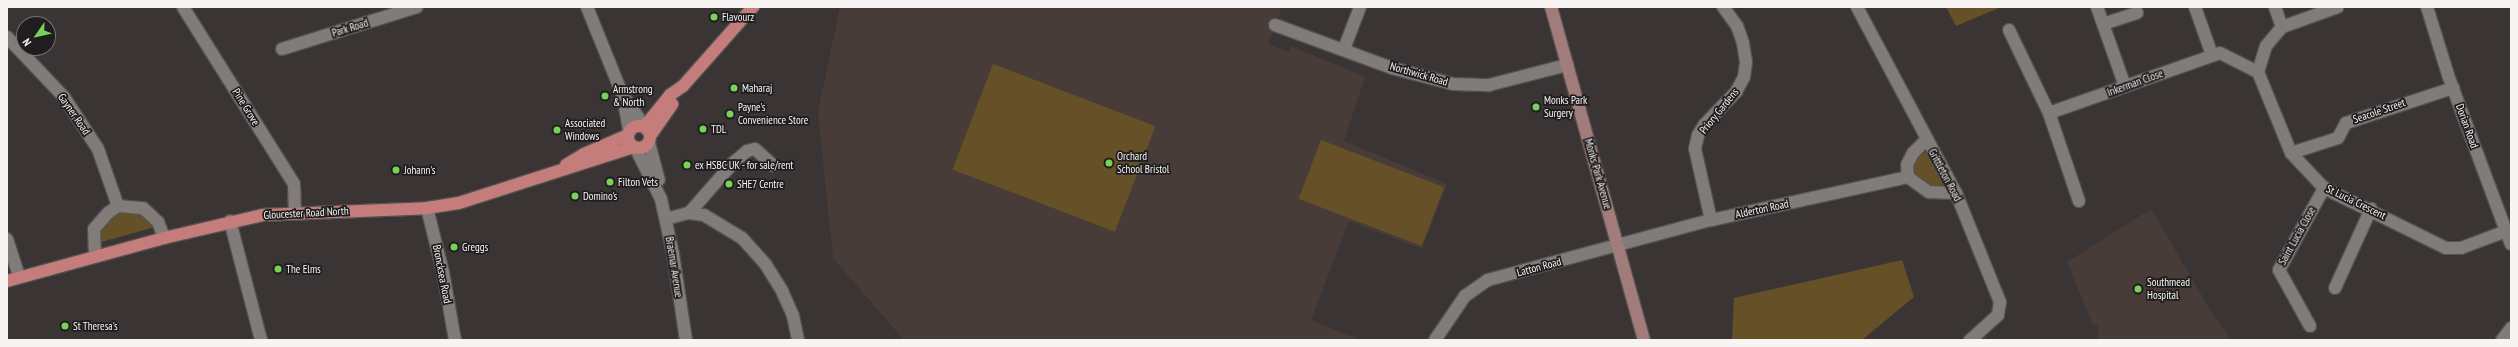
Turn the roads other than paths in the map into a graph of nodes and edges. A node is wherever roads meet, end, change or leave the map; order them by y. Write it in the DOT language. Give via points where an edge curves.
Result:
graph roads {
  1 [pos="183,7"];
  2 [pos="417,7"];
  3 [pos="587,7"];
  4 [pos="753,7"];
  5 [pos="1360,7"];
  6 [pos="1551,7"];
  7 [pos="1723,7"];
  8 [pos="1857,7"];
  9 [pos="2097,7"];
  10 [pos="2195,7"];
  11 [pos="2275,7"];
  12 [pos="2338,7"];
  13 [pos="2427,7"];
  14 [pos="2137,13"];
  15 [pos="2103,24"];
  16 [pos="1275,25"];
  17 [pos="2282,27"];
  18 [pos="2009,30"];
  19 [pos="7,37"];
  20 [pos="282,49"];
  21 [pos="1344,49"];
  22 [pos="2216,54"];
  23 [pos="1567,64"];
  24 [pos="2258,72"];
  25 [pos="2125,86"];
  26 [pos="2453,88"];
  27 [pos="623,96"];
  28 [pos="2049,113"];
  29 [pos="628,133"];
  30 [pos="646,133"];
  31 [pos="1927,139"];
  32 [pos="634,148"];
  33 [pos="2291,153"];
  34 [pos="774,166"];
  35 [pos="560,169"];
  36 [pos="1908,177"];
  37 [pos="2324,188"];
  38 [pos="1956,193"];
  39 [pos="659,195"];
  40 [pos="2079,201"];
  41 [pos="118,206"];
  42 [pos="427,208"];
  43 [pos="2371,209"];
  44 [pos="296,212"];
  45 [pos="689,212"];
  46 [pos="666,219"];
  47 [pos="1711,220"];
  48 [pos="230,221"];
  49 [pos="2506,231"];
  50 [pos="164,238"];
  51 [pos="7,239"];
  52 [pos="1618,244"];
  53 [pos="2511,244"];
  54 [pos="95,256"];
  55 [pos="19,277"];
  56 [pos="7,280"];
  57 [pos="2335,288"];
  58 [pos="2310,326"];
  59 [pos="2511,328"];
  60 [pos="261,340"];
  61 [pos="455,340"];
  62 [pos="686,340"];
  63 [pos="798,340"];
  64 [pos="1435,340"];
  65 [pos="1644,340"];
  66 [pos="1970,340"];
  67 [pos="2502,340"];
  1 -- 44 [label="street, Pine Grove" via="294,184"];
  2 -- 20 [label="street, Park Road"];
  3 -- 27 [label="street"];
  4 -- 30 [label="main road" via="683,86"];
  5 -- 21 [label="street"];
  6 -- 23 [label="street, Monks Park Avenue"];
  7 -- 47 [label="street, Priory Gardens" via="1736,26 1743,43 1746,62 1744,77 1736,92 1698,135 1695,149"];
  8 -- 31 [label="street, Grittleton Road"];
  9 -- 15 [label="street"];
  10 -- 22 [label="street"];
  11 -- 17 [label="street"];
  12 -- 17 [label="street"];
  13 -- 26 [label="street, Dorian Road"];
  14 -- 15 [label="street"];
  15 -- 25 [label="street"];
  16 -- 21 [label="street, Northwick Road"];
  17 -- 24 [label="street" via="2266,46"];
  18 -- 28 [label="street"];
  19 -- 41 [label="street, Gayner Road" via="64,97 98,149"];
  21 -- 23 [label="street, Northwick Road" via="1425,78 1472,86 1490,85"];
  22 -- 24 [label="street"];
  22 -- 25 [label="street, Inkerman Close"];
  23 -- 52 [label="street, Monks Park Avenue"];
  24 -- 33 [label="street, St Lucia Crescent"];
  25 -- 28 [label="street, Inkerman Close"];
  26 -- 33 [label="street, Seacole Street" via="2346,123 2338,138"];
  26 -- 49 [label="street, Dorian Road"];
  27 -- 29 [label="street"];
  27 -- 30 [label="street, Braemar Avenue"];
  28 -- 40 [label="street"];
  29 -- 30 [label="main road, Gloucester Road North"];
  29 -- 32 [label="main road"];
  29 -- 35 [label="main road, Gloucester Road North" via="584,154"];
  30 -- 32 [label="main road, Gloucester Road North" via="644,148"];
  30 -- 39 [label="street, Braemar Avenue" via="659,180"];
  31 -- 36 [label="street" via="1913,153 1907,165"];
  31 -- 38 [label="street, Grittleton Road"];
  32 -- 35 [label="main road, Gloucester Road North" via="588,164"];
  32 -- 39 [label="street, Braemar Avenue"];
  33 -- 37 [label="street, St Lucia Crescent"];
  34 -- 45 [label="street" via="755,150 747,151"];
  35 -- 42 [label="main road, Gloucester Road North" via="520,185 476,198"];
  36 -- 38 [label="street" via="1928,192"];
  36 -- 47 [label="street, Alderton Road"];
  37 -- 43 [label="street, St Lucia Crescent"];
  37 -- 58 [label="street, Saint Lucia Close" via="2279,270"];
  38 -- 66 [label="street, Grittleton Road" via="2000,302 1998,315"];
  39 -- 46 [label="street, Braemar Avenue"];
  41 -- 50 [label="street" via="143,208 158,222"];
  41 -- 54 [label="street" via="104,216 94,229"];
  42 -- 44 [label="main road, Gloucester Road North"];
  42 -- 61 [label="street, Broncksea Road" via="443,272"];
  43 -- 49 [label="street, St Lucia Crescent" via="2446,248 2461,248"];
  43 -- 57 [label="street"];
  44 -- 48 [label="main road, Gloucester Road North"];
  45 -- 46 [label="street"];
  45 -- 63 [label="street" via="704,215 730,229 742,238 766,265 793,316"];
  46 -- 62 [label="street, Braemar Avenue"];
  47 -- 52 [label="street, Alderton Road"];
  48 -- 50 [label="main road, Gloucester Road North"];
  48 -- 60 [label="street"];
  49 -- 53 [label="street, Dorian Road"];
  50 -- 54 [label="main road, Gloucester Road North"];
  51 -- 55 [label="street"];
  52 -- 64 [label="street, Latton Road" via="1488,280 1465,296"];
  52 -- 65 [label="street, Monks Park Avenue"];
  54 -- 55 [label="main road, Gloucester Road North"];
  55 -- 56 [label="main road, Gloucester Road North"];
  59 -- 67 [label="street"];
}
